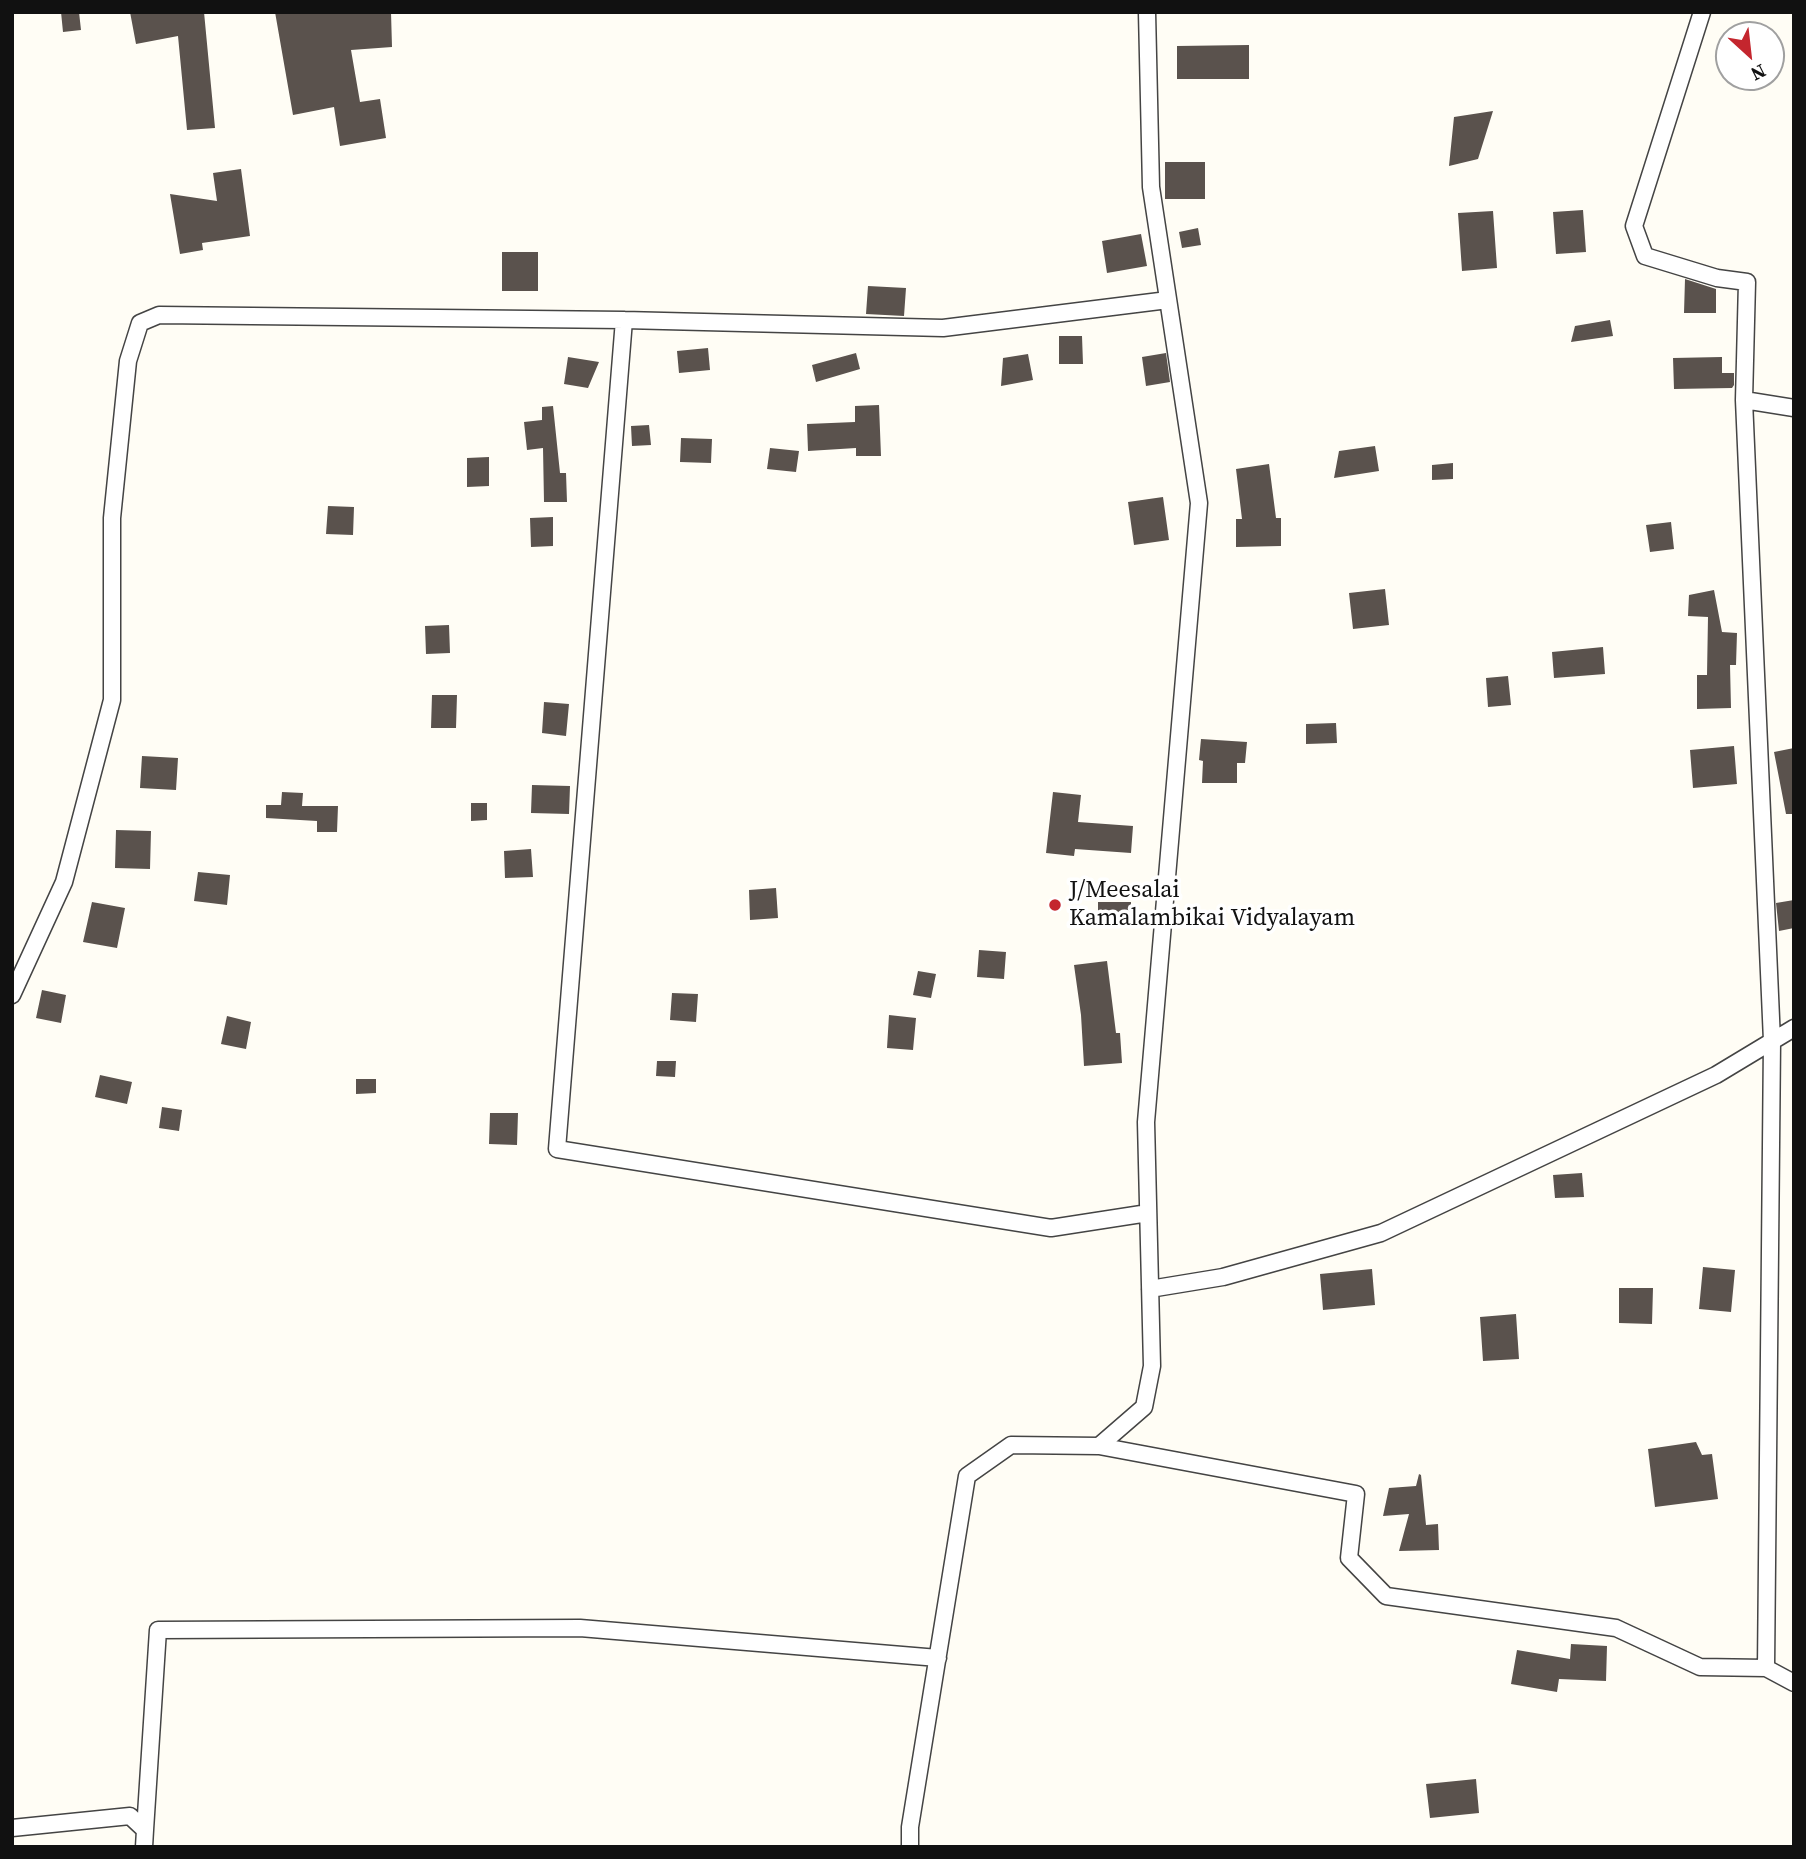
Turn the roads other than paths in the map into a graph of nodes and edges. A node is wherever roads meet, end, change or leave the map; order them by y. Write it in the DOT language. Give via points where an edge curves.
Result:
graph roads {
  1 [pos="1147,12"];
  2 [pos="1702,12"];
  3 [pos="1168,300"];
  4 [pos="624,320"];
  5 [pos="1744,400"];
  6 [pos="1794,408"];
  7 [pos="12,995"];
  8 [pos="1794,1028"];
  9 [pos="1772,1041"];
  10 [pos="1148,1213"];
  11 [pos="1150,1289"];
  12 [pos="1099,1446"];
  13 [pos="938,1658"];
  14 [pos="1766,1668"];
  15 [pos="1794,1683"];
  16 [pos="12,1828"];
  17 [pos="145,1830"];
  18 [pos="144,1847"];
  19 [pos="910,1847"];
  1 -- 3 [label="street" via="1151,187"];
  2 -- 5 [label="street" via="1634,226 1645,256 1717,278 1747,282"];
  3 -- 4 [label="street" via="943,328"];
  3 -- 10 [label="street" via="1199,503 1146,1122"];
  4 -- 7 [label="street" via="159,314 140,323 128,361 112,518 112,700 64,882"];
  4 -- 10 [label="street" via="557,1149 1051,1228"];
  5 -- 6 [label="street"];
  5 -- 9 [label="street"];
  8 -- 9 [label="street"];
  9 -- 11 [label="street" via="1716,1075 1381,1233 1223,1276"];
  9 -- 14 [label="street"];
  10 -- 11 [label="street"];
  11 -- 12 [label="street" via="1152,1366 1144,1407"];
  12 -- 13 [label="street" via="1011,1445 967,1476"];
  12 -- 14 [label="street" via="1356,1494 1349,1558 1386,1596 1616,1628 1700,1667"];
  13 -- 17 [label="street" via="580,1628 158,1630"];
  13 -- 19 [label="street"];
  14 -- 15 [label="street"];
  16 -- 17 [label="street" via="130,1816"];
  17 -- 18 [label="street"];
}
